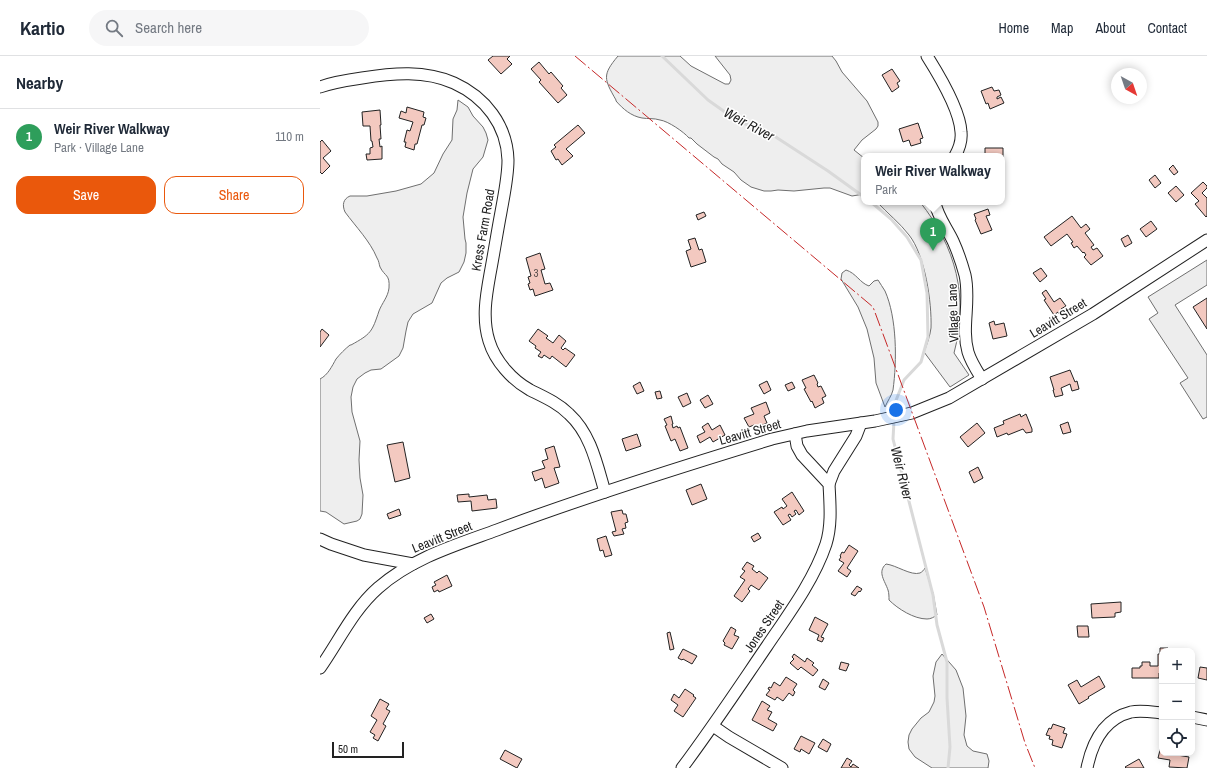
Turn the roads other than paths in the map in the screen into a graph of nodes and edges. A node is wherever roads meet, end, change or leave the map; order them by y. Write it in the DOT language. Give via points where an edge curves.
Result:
graph roads {
  1 [pos="927,56"];
  2 [pos="320,87"];
  3 [pos="956,153"];
  4 [pos="935,205"];
  5 [pos="1207,240"];
  6 [pos="982,379"];
  7 [pos="861,423"];
  8 [pos="795,434"];
  9 [pos="829,484"];
  10 [pos="605,492"];
  11 [pos="320,539"];
  12 [pos="413,564"];
  13 [pos="320,668"];
  14 [pos="1159,713"];
  15 [pos="1195,718"];
  16 [pos="1207,720"];
  17 [pos="713,726"];
  18 [pos="682,768"];
  19 [pos="782,768"];
  20 [pos="1087,768"];
  1 -- 3 [label="street" via="947,91 959,121 960,144"];
  2 -- 10 [label="street, Kress Farm Road" via="339,81 388,73 433,76 465,88 495,117 502,131 508,159 484,313 486,333 495,356 515,380 562,408 577,422 591,448"];
  4 -- 6 [label="street, Village Lane" via="954,242 966,277 967,344 971,359"];
  5 -- 6 [label="street, Leavitt Street" via="1093,314"];
  6 -- 7 [label="street, Leavitt Street" via="928,408"];
  7 -- 8 [label="street, Leavitt Street"];
  7 -- 9 [label="street, Jones Street" via="856,436 834,470"];
  8 -- 9 [label="street" via="802,455"];
  8 -- 10 [label="street, Leavitt Street"];
  9 -- 17 [label="street, Jones Street" via="828,534 815,570"];
  10 -- 12 [label="street, Leavitt Street" via="438,552"];
  11 -- 12 [label="street" via="364,555"];
  12 -- 13 [label="street, Leavitt Street" via="378,588 366,600"];
  14 -- 20 [label="street" via="1132,712 1110,722 1095,741"];
  15 -- 16 [label="street"];
  17 -- 18 [label="street, Jones Street"];
  17 -- 19 [label="street"];
}
